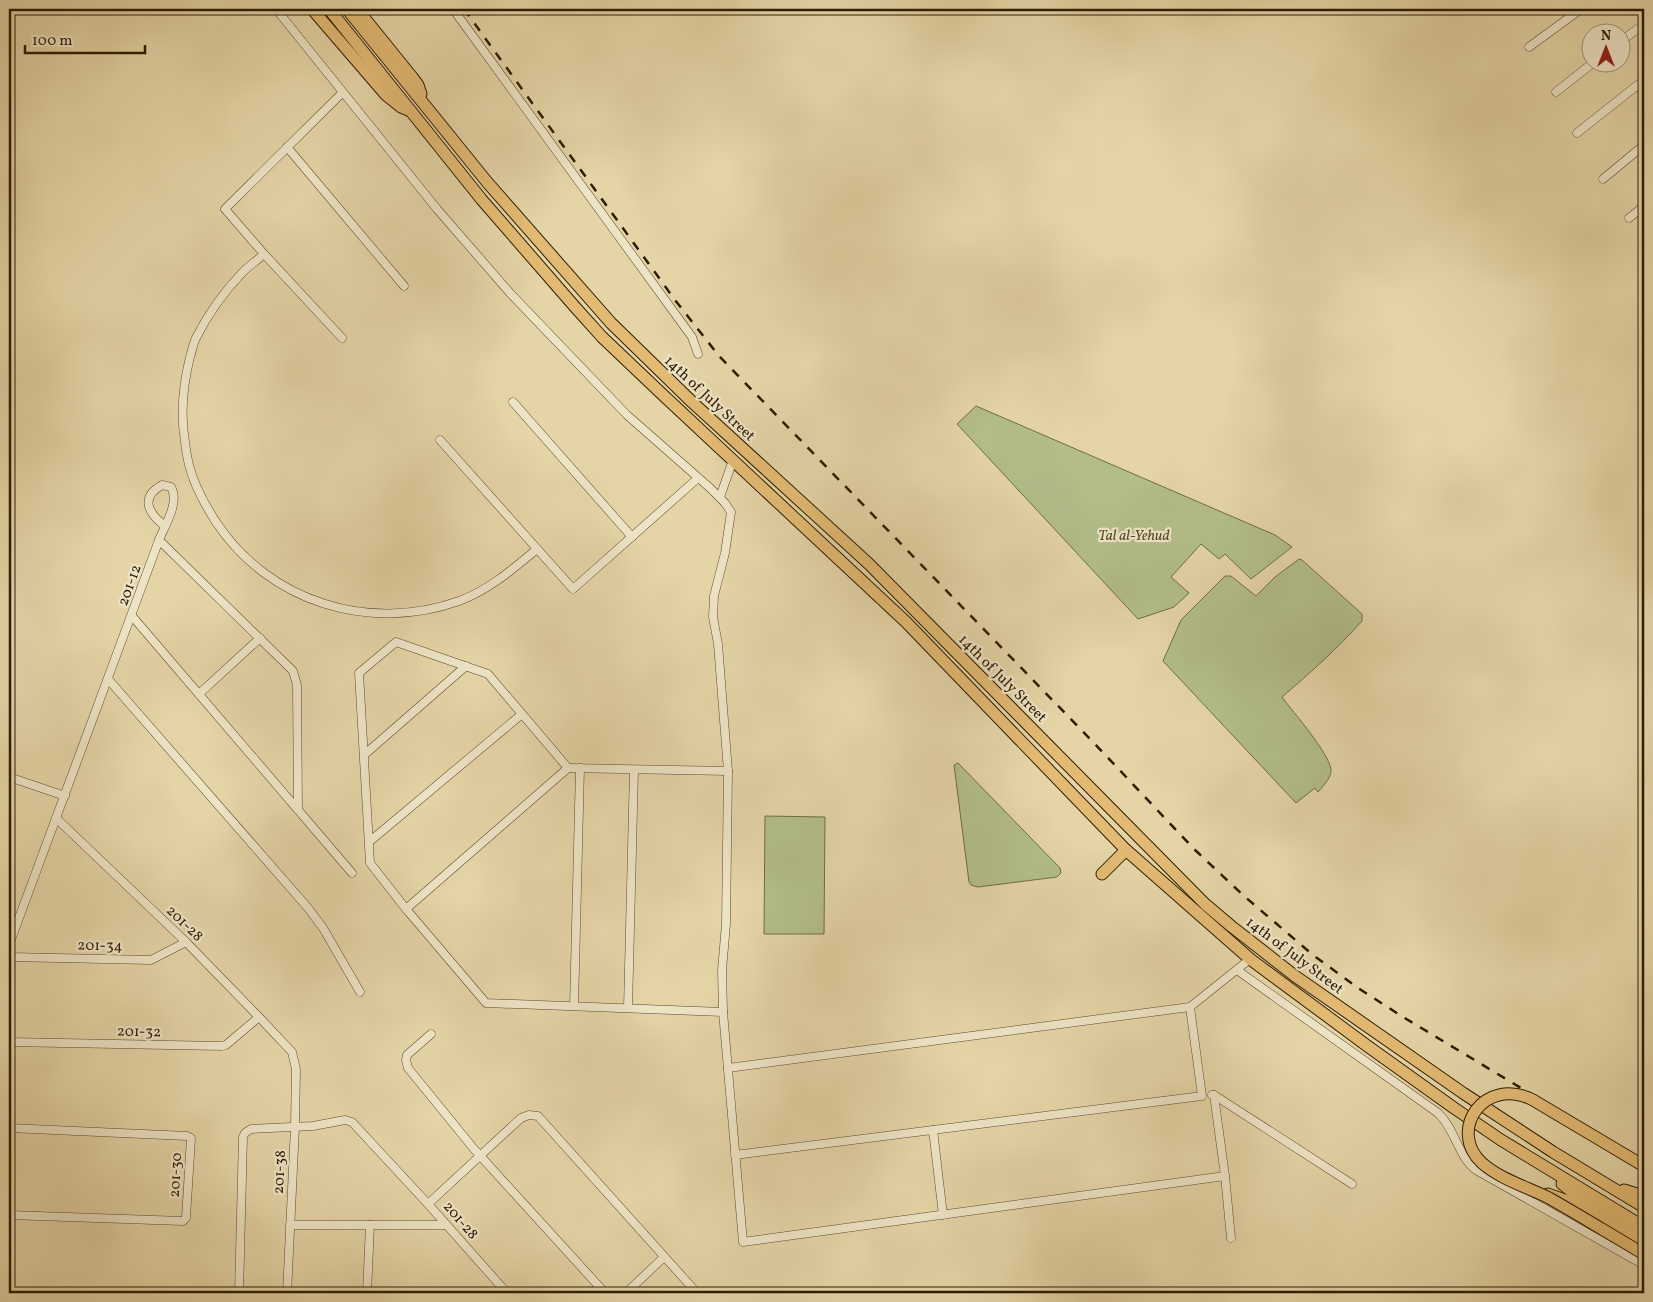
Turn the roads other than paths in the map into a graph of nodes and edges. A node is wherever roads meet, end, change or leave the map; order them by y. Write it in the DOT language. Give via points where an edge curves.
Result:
graph roads {
  1 [pos="276,9"];
  2 [pos="312,9"];
  3 [pos="329,9"];
  4 [pos="347,9"];
  5 [pos="357,9"];
  6 [pos="453,9"];
  7 [pos="1581,9"];
  8 [pos="1644,24"];
  9 [pos="1630,34"];
  10 [pos="1530,47"];
  11 [pos="1581,72"];
  12 [pos="1644,80"];
  13 [pos="1556,92"];
  14 [pos="342,93"];
  15 [pos="423,103"];
  16 [pos="412,112"];
  17 [pos="1577,133"];
  18 [pos="1644,145"];
  19 [pos="287,147"];
  20 [pos="1603,180"];
  21 [pos="1644,206"];
  22 [pos="1629,218"];
  23 [pos="264,254"];
  24 [pos="404,286"];
  25 [pos="342,338"];
  26 [pos="698,354"];
  27 [pos="513,402"];
  28 [pos="440,440"];
  29 [pos="732,460"];
  30 [pos="698,478"];
  31 [pos="720,497"];
  32 [pos="165,526"];
  33 [pos="632,537"];
  34 [pos="159,540"];
  35 [pos="537,549"];
  36 [pos="132,616"];
  37 [pos="260,638"];
  38 [pos="466,666"];
  39 [pos="108,679"];
  40 [pos="199,694"];
  41 [pos="522,714"];
  42 [pos="364,755"];
  43 [pos="568,768"];
  44 [pos="580,768"];
  45 [pos="634,770"];
  46 [pos="728,771"];
  47 [pos="9,777"];
  48 [pos="65,796"];
  49 [pos="298,810"];
  50 [pos="56,818"];
  51 [pos="369,842"];
  52 [pos="1126,850"];
  53 [pos="352,873"];
  54 [pos="1102,874"];
  55 [pos="406,909"];
  56 [pos="186,942"];
  57 [pos="9,945"];
  58 [pos="9,957"];
  59 [pos="1250,958"];
  60 [pos="1237,970"];
  61 [pos="360,992"];
  62 [pos="574,1006"];
  63 [pos="1190,1007"];
  64 [pos="628,1008"];
  65 [pos="723,1012"];
  66 [pos="259,1017"];
  67 [pos="432,1034"];
  68 [pos="9,1042"];
  69 [pos="292,1052"];
  70 [pos="728,1068"];
  71 [pos="1214,1095"];
  72 [pos="1202,1096"];
  73 [pos="295,1127"];
  74 [pos="9,1128"];
  75 [pos="933,1130"];
  76 [pos="1519,1151"];
  77 [pos="1621,1152"];
  78 [pos="735,1155"];
  79 [pos="481,1157"];
  80 [pos="1644,1166"];
  81 [pos="1644,1170"];
  82 [pos="1225,1176"];
  83 [pos="1509,1179"];
  84 [pos="1596,1179"];
  85 [pos="1352,1184"];
  86 [pos="1644,1196"];
  87 [pos="428,1204"];
  88 [pos="1644,1207"];
  89 [pos="943,1215"];
  90 [pos="9,1216"];
  91 [pos="290,1225"];
  92 [pos="370,1225"];
  93 [pos="446,1225"];
  94 [pos="1644,1227"];
  95 [pos="1644,1236"];
  96 [pos="1231,1238"];
  97 [pos="1644,1246"];
  98 [pos="1644,1254"];
  99 [pos="664,1257"];
  100 [pos="1644,1265"];
  101 [pos="239,1293"];
  102 [pos="287,1293"];
  103 [pos="367,1293"];
  104 [pos="506,1293"];
  105 [pos="605,1293"];
  106 [pos="626,1293"];
  107 [pos="697,1293"];
  1 -- 14 [label="street"];
  2 -- 16 [label="main road, 14th of July Street" via="386,95"];
  3 -- 16 [label="main road, 14th of July Street"];
  4 -- 15 [label="main road, 14th of July Street"];
  5 -- 15 [label="main road" via="418,85"];
  6 -- 26 [label="street" via="692,337"];
  7 -- 10 [label="street"];
  8 -- 9 [label="street"];
  11 -- 13 [label="street"];
  12 -- 17 [label="street"];
  14 -- 19 [label="street"];
  14 -- 30 [label="street" via="437,210 510,292 627,415"];
  15 -- 84 [label="main road, 14th of July Street" via="487,182 611,323 869,564 1206,904 1295,976 1472,1099"];
  16 -- 29 [label="main road, 14th of July Street" via="575,308"];
  18 -- 20 [label="street"];
  19 -- 23 [label="street" via="225,208"];
  19 -- 24 [label="street"];
  21 -- 22 [label="street"];
  23 -- 25 [label="street"];
  23 -- 35 [label="street" via="242,273 211,312 195,340 184,381 182,423 189,465 204,505 228,540 258,570 294,593 334,608 376,614 418,612 460,601 498,581"];
  27 -- 33 [label="street"];
  28 -- 35 [label="street"];
  29 -- 31 [label="street"];
  29 -- 52 [label="main road, 14th of July Street" via="906,622"];
  30 -- 31 [label="street"];
  30 -- 33 [label="street"];
  31 -- 46 [label="street" via="731,512 726,552 714,596 713,617"];
  32 -- 32 [label="street, 201-12" via="174,493 171,487 162,485 148,500 149,510"];
  32 -- 34 [label="street, 201-12"];
  33 -- 35 [label="street" via="573,589"];
  34 -- 36 [label="street, 201-12"];
  34 -- 37 [label="street"];
  36 -- 39 [label="street, 201-12"];
  36 -- 40 [label="street"];
  37 -- 40 [label="street"];
  37 -- 49 [label="street" via="290,666 296,677"];
  38 -- 41 [label="street" via="488,674"];
  38 -- 42 [label="street"];
  38 -- 42 [label="street" via="396,642 359,673"];
  39 -- 48 [label="street, 201-12"];
  39 -- 61 [label="street" via="308,908"];
  40 -- 49 [label="street"];
  41 -- 43 [label="street"];
  41 -- 51 [label="street"];
  42 -- 51 [label="street"];
  43 -- 44 [label="street"];
  43 -- 55 [label="street"];
  44 -- 45 [label="street"];
  44 -- 62 [label="street"];
  45 -- 46 [label="street"];
  45 -- 64 [label="street"];
  46 -- 65 [label="street"];
  47 -- 48 [label="street"];
  48 -- 50 [label="street, 201-12"];
  49 -- 53 [label="street"];
  50 -- 56 [label="street, 201-28"];
  50 -- 57 [label="street, 201-12"];
  51 -- 55 [label="street" via="370,863"];
  52 -- 54 [label="main road"];
  52 -- 59 [label="main road, 14th of July Street"];
  55 -- 62 [label="street" via="486,1003"];
  56 -- 58 [label="street, 201-34" via="150,960"];
  56 -- 66 [label="street, 201-28"];
  59 -- 60 [label="street"];
  59 -- 76 [label="main road, 14th of July Street" via="1454,1108"];
  60 -- 63 [label="street"];
  60 -- 100 [label="street" via="1438,1113 1450,1126 1462,1155 1476,1170"];
  62 -- 64 [label="street"];
  63 -- 70 [label="street"];
  63 -- 72 [label="street"];
  64 -- 65 [label="street"];
  65 -- 70 [label="street"];
  66 -- 68 [label="street, 201-32" via="222,1046"];
  66 -- 69 [label="street, 201-28"];
  67 -- 79 [label="street" via="407,1055 408,1068"];
  69 -- 73 [label="street, 201-38" via="296,1069"];
  70 -- 78 [label="street"];
  71 -- 72 [label="street"];
  71 -- 82 [label="street"];
  71 -- 85 [label="street"];
  72 -- 75 [label="street"];
  73 -- 87 [label="street, 201-28" via="345,1120 352,1122"];
  73 -- 91 [label="street, 201-38"];
  73 -- 101 [label="street" via="251,1129 244,1135"];
  74 -- 90 [label="street, 201-30" via="191,1138 186,1218 183,1221"];
  75 -- 78 [label="street"];
  75 -- 89 [label="street"];
  76 -- 94 [label="main road, 14th of July Street"];
  76 -- 95 [label="main road" via="1576,1195"];
  77 -- 80 [label="main road, bridge"];
  77 -- 81 [label="main road, bridge"];
  77 -- 83 [label="main road, bridge" via="1526,1096 1502,1093 1487,1099 1476,1110 1470,1124 1469,1140 1480,1162"];
  78 -- 89 [label="street" via="743,1242"];
  79 -- 87 [label="street"];
  79 -- 99 [label="street" via="521,1118 538,1116"];
  79 -- 105 [label="street"];
  82 -- 89 [label="street"];
  82 -- 96 [label="street"];
  83 -- 97 [label="main road, bridge" via="1570,1202"];
  83 -- 98 [label="main road, bridge" via="1556,1202"];
  84 -- 86 [label="main road"];
  84 -- 88 [label="main road, 14th of July Street"];
  87 -- 93 [label="street, 201-28"];
  91 -- 92 [label="street"];
  91 -- 102 [label="street, 201-38"];
  92 -- 93 [label="street"];
  92 -- 103 [label="street"];
  93 -- 104 [label="street, 201-28"];
  99 -- 106 [label="street"];
  99 -- 107 [label="street"];
}
